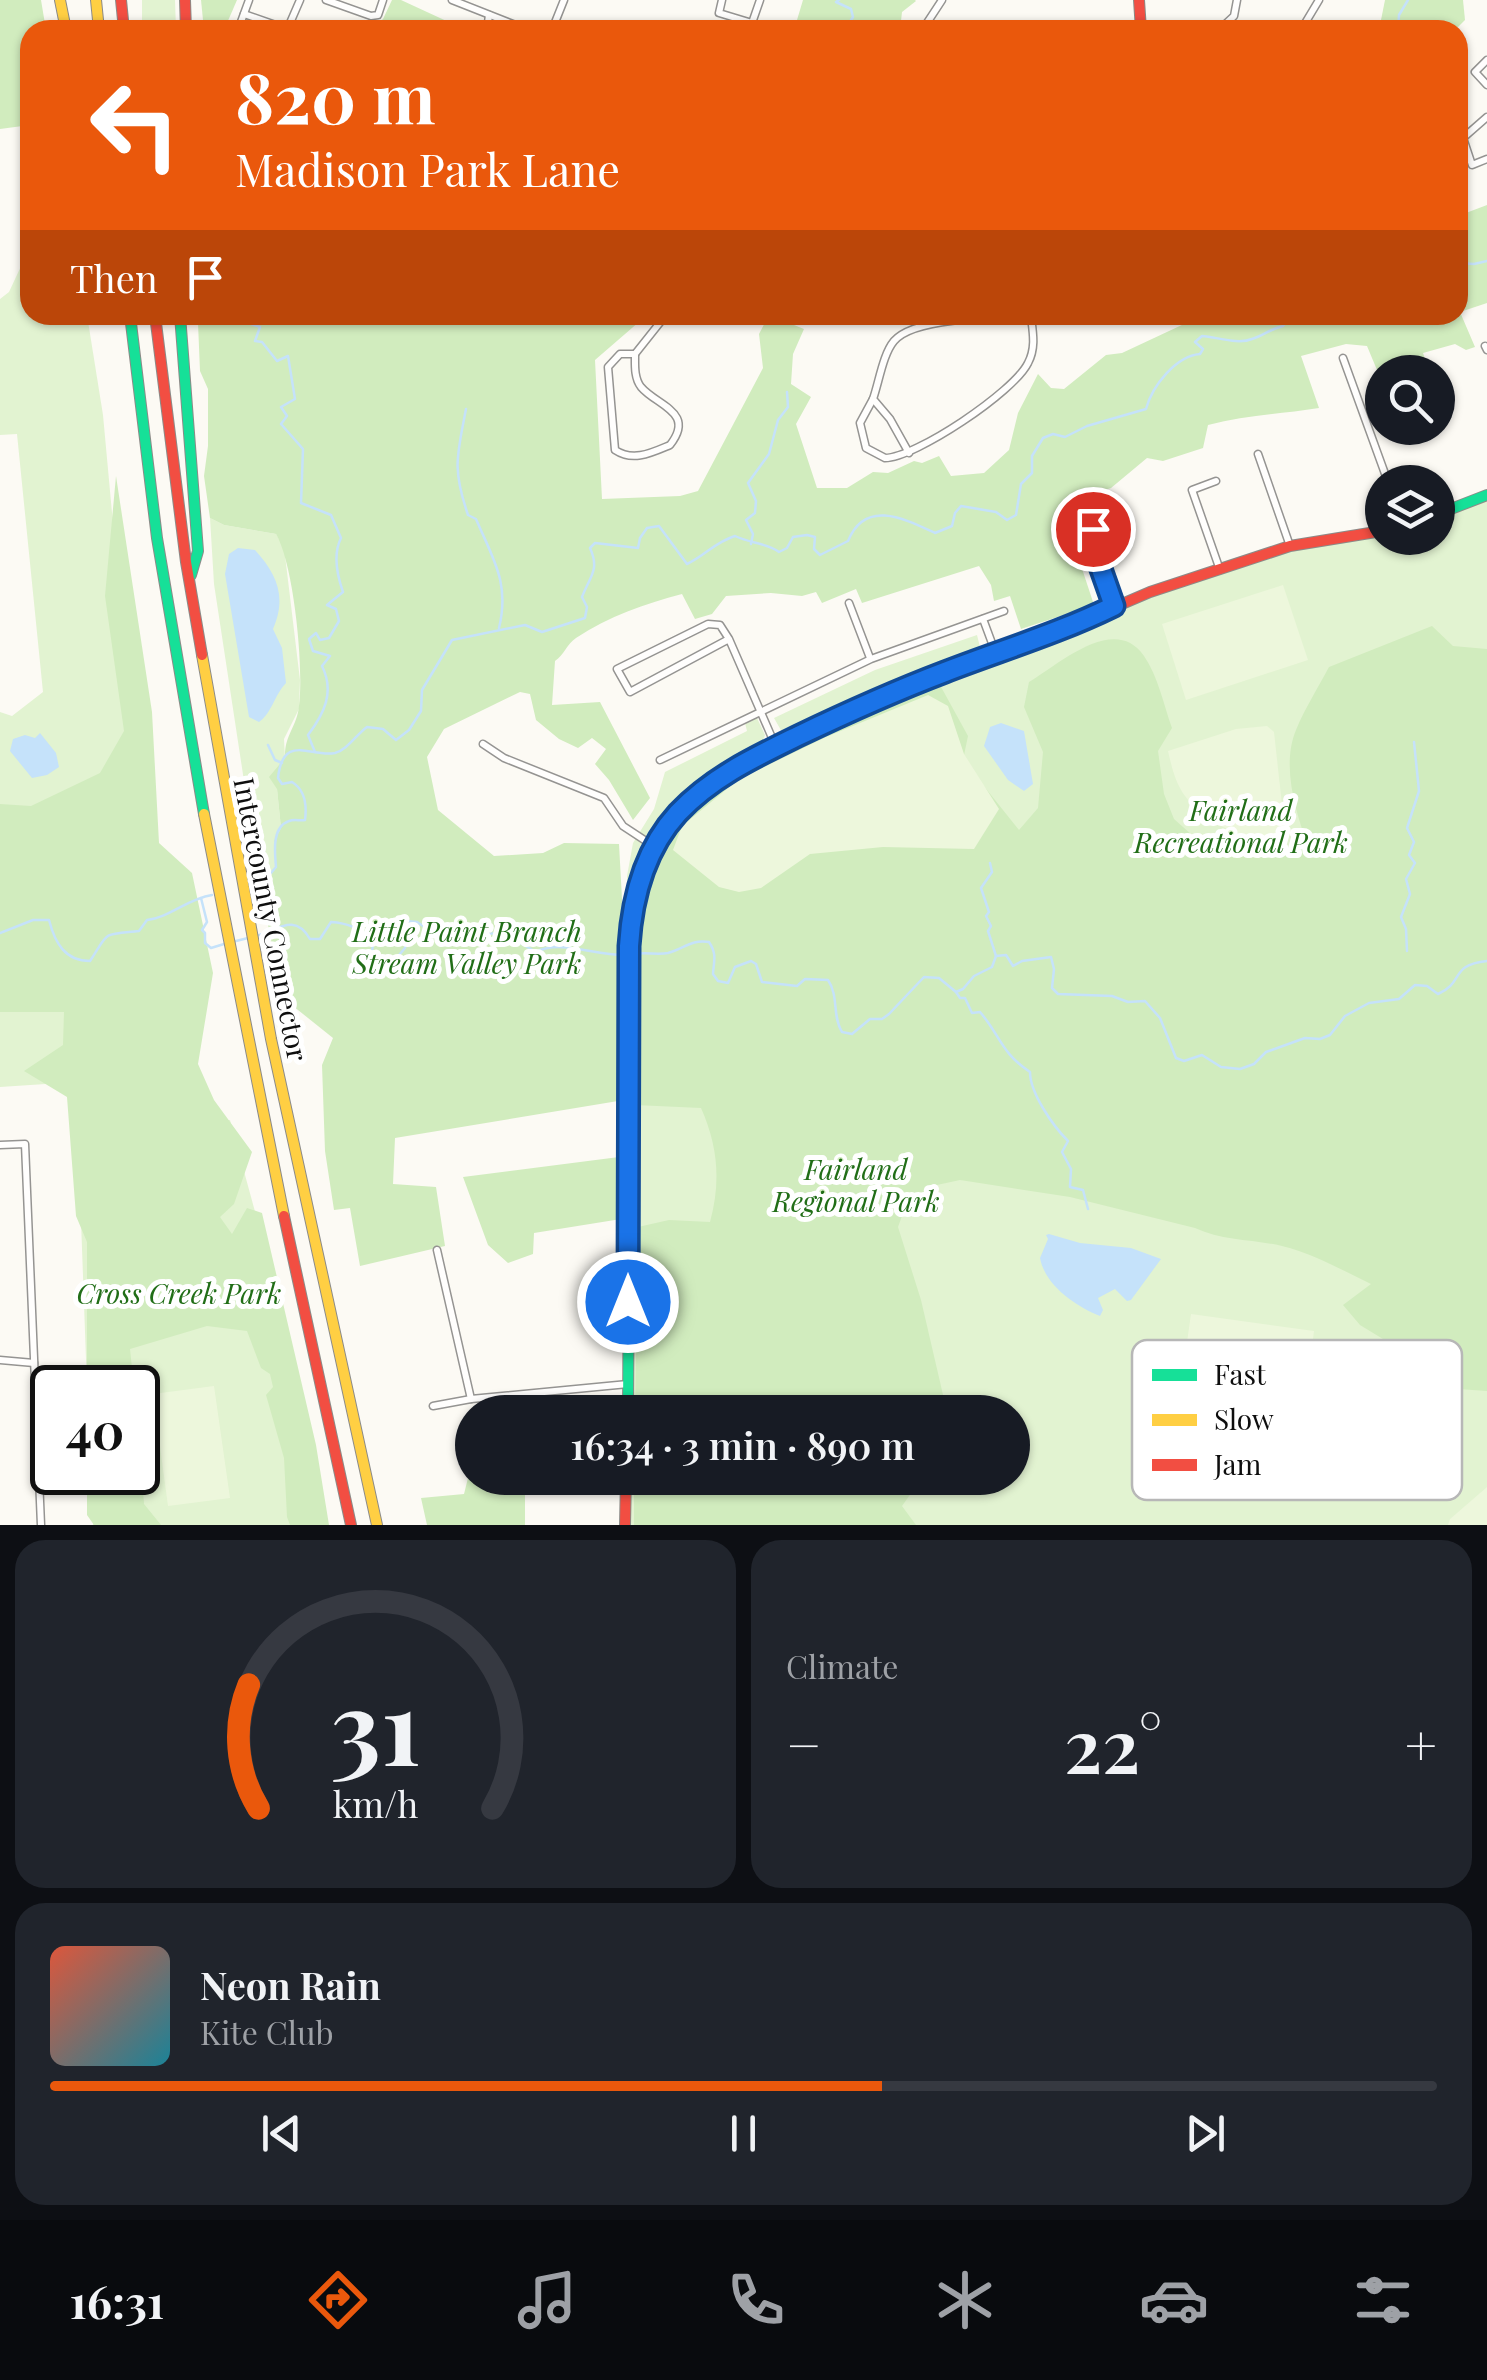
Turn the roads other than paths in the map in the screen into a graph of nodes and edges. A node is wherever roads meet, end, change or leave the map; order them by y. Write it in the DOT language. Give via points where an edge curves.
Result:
graph roads {
  1 [pos="249,0"];
  2 [pos="326,0"];
  3 [pos="383,0"];
  4 [pos="452,0"];
  5 [pos="722,0"];
  6 [pos="244,14"];
  7 [pos="489,15"];
  8 [pos="242,20"];
  9 [pos="261,20"];
  10 [pos="488,20"];
  11 [pos="502,20"];
  12 [pos="740,20"];
  13 [pos="1487,60"];
  14 [pos="1487,85"];
  15 [pos="1487,116"];
  16 [pos="1468,133"];
  17 [pos="1468,152"];
  18 [pos="1487,159"];
  19 [pos="131,325"];
  20 [pos="156,325"];
  21 [pos="181,325"];
  22 [pos="658,325"];
  23 [pos="930,325"];
  24 [pos="1032,325"];
  25 [pos="635,354"];
  26 [pos="1343,358"];
  27 [pos="873,399"];
  28 [pos="909,453"];
  29 [pos="1258,454"];
  30 [pos="1382,465"];
  31 [pos="1216,481"];
  32 [pos="1487,496"];
  33 [pos="1455,508"];
  34 [pos="1114,520"];
  35 [pos="1365,534"];
  36 [pos="1290,546"];
  37 [pos="1220,570"];
  38 [pos="190,579"];
  39 [pos="849,603"];
  40 [pos="1114,606"];
  41 [pos="1004,610"];
  42 [pos="983,619"];
  43 [pos="729,639"];
  44 [pos="996,654"];
  45 [pos="871,658"];
  46 [pos="762,711"];
  47 [pos="483,744"];
  48 [pos="776,746"];
  49 [pos="660,760"];
  50 [pos="655,847"];
  51 [pos="0,1146"];
  52 [pos="437,1250"];
  53 [pos="0,1360"];
  54 [pos="34,1363"];
  55 [pos="628,1384"];
  56 [pos="471,1395"];
  57 [pos="514,1395"];
  58 [pos="628,1395"];
  59 [pos="455,1402"];
  60 [pos="433,1406"];
  61 [pos="626,1495"];
  62 [pos="41,1525"];
  63 [pos="351,1525"];
  64 [pos="377,1525"];
  65 [pos="625,1525"];
  1 -- 6 [label="street"];
  2 -- 3 [label="street" via="371,16"];
  4 -- 7 [label="street"];
  5 -- 12 [label="street" via="719,13"];
  6 -- 8 [label="street"];
  6 -- 9 [label="street"];
  7 -- 10 [label="street"];
  7 -- 11 [label="street"];
  13 -- 14 [label="street" via="1474,72"];
  15 -- 16 [label="street"];
  17 -- 18 [label="street" via="1472,164"];
  19 -- 63 [label="main road, Intercounty Connector" via="161,566 206,834"];
  20 -- 38 [label="main road, Intercounty Connector"];
  21 -- 38 [label="main road" via="198,551"];
  22 -- 25 [label="street"];
  23 -- 27 [label="street" via="892,343"];
  24 -- 28 [label="street" via="1027,366 980,409"];
  25 -- 25 [label="street" via="620,354 608,367 611,429 615,450 625,457 670,445 678,427 669,407 641,386"];
  26 -- 30 [label="street"];
  27 -- 28 [label="street"];
  27 -- 28 [label="street" via="860,423 866,448 884,458"];
  29 -- 36 [label="street"];
  31 -- 37 [label="street" via="1192,490"];
  32 -- 33 [label="main road"];
  34 -- 40 [label="street" via="1093,529 1090,538"];
  35 -- 36 [label="main road"];
  36 -- 37 [label="main road"];
  37 -- 40 [label="main road"];
  38 -- 64 [label="main road, Intercounty Connector" via="271,1039"];
  39 -- 45 [label="street"];
  40 -- 44 [label="main road"];
  41 -- 42 [label="street"];
  42 -- 44 [label="street"];
  42 -- 45 [label="street"];
  43 -- 43 [label="street" via="630,692 617,668 708,624 720,626"];
  43 -- 46 [label="street"];
  44 -- 48 [label="main road"];
  45 -- 46 [label="street"];
  46 -- 48 [label="street"];
  46 -- 49 [label="street"];
  47 -- 50 [label="street" via="604,798 623,826"];
  48 -- 50 [label="main road" via="711,782"];
  50 -- 55 [label="main road" via="635,898 629,948"];
  51 -- 54 [label="street" via="25,1144"];
  52 -- 56 [label="street"];
  53 -- 54 [label="street"];
  54 -- 62 [label="street"];
  55 -- 57 [label="street"];
  55 -- 58 [label="main road"];
  59 -- 60 [label="street"];
  61 -- 65 [label="main road"];
}
